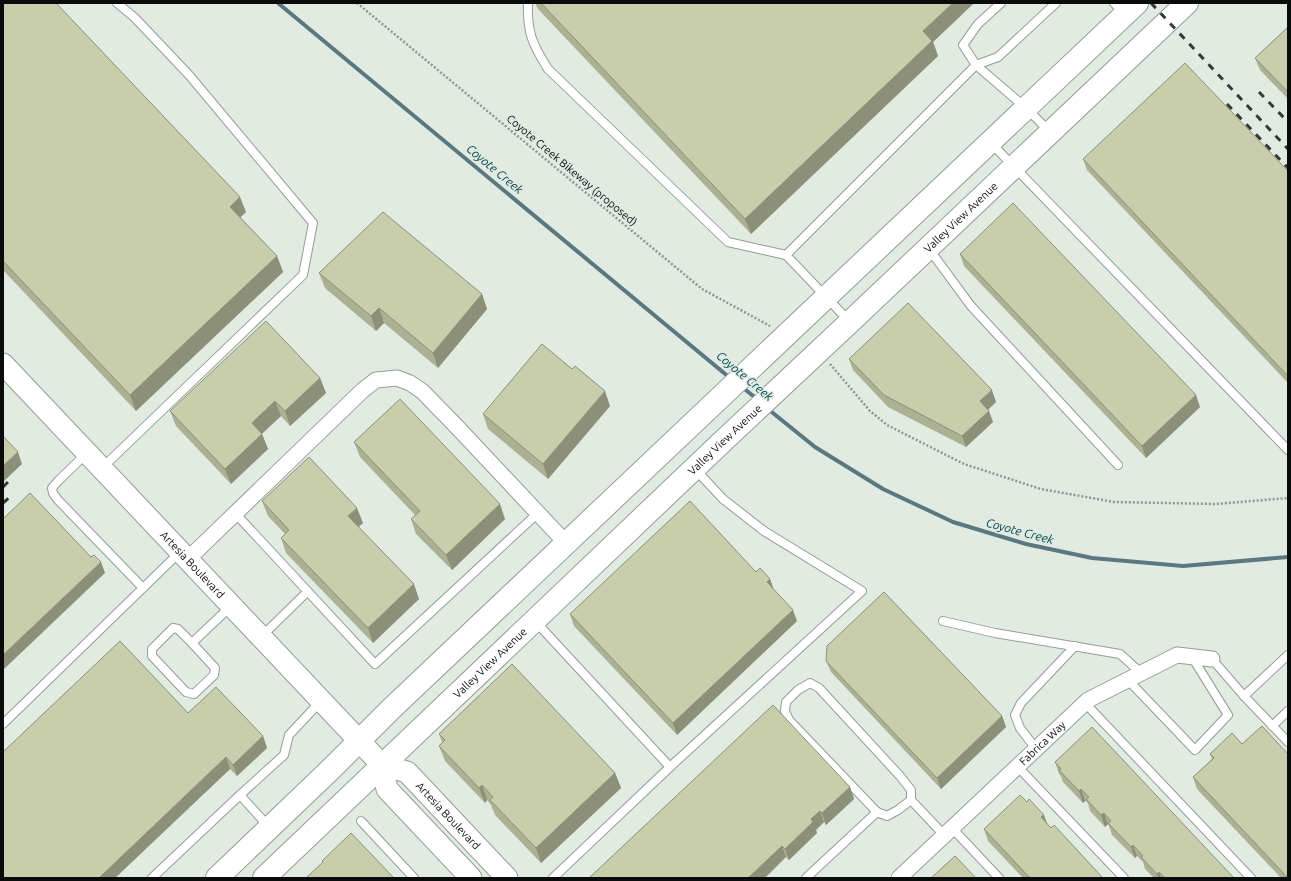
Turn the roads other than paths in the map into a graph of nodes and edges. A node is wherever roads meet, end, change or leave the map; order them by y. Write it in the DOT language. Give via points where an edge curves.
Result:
graph roads {
  1 [pos="117,3"];
  2 [pos="528,3"];
  3 [pos="1001,3"];
  4 [pos="1056,3"];
  5 [pos="1187,3"];
  6 [pos="1125,7"];
  7 [pos="976,66"];
  8 [pos="1026,108"];
  9 [pos="1051,132"];
  10 [pos="990,142"];
  11 [pos="1014,167"];
  12 [pos="928,248"];
  13 [pos="786,256"];
  14 [pos="826,298"];
  15 [pos="850,322"];
  16 [pos="3,364"];
  17 [pos="1288,450"];
  18 [pos="87,453"];
  19 [pos="1118,465"];
  20 [pos="102,468"];
  21 [pos="694,468"];
  22 [pos="234,513"];
  23 [pos="538,513"];
  24 [pos="566,543"];
  25 [pos="184,555"];
  26 [pos="143,588"];
  27 [pos="307,592"];
  28 [pos="232,605"];
  29 [pos="943,620"];
  30 [pos="534,621"];
  31 [pos="262,637"];
  32 [pos="192,643"];
  33 [pos="1075,646"];
  34 [pos="1288,655"];
  35 [pos="1192,657"];
  36 [pos="1212,659"];
  37 [pos="1135,676"];
  38 [pos="1244,696"];
  39 [pos="321,700"];
  40 [pos="1085,703"];
  41 [pos="1288,711"];
  42 [pos="3,724"];
  43 [pos="1272,726"];
  44 [pos="360,740"];
  45 [pos="1288,742"];
  46 [pos="1036,748"];
  47 [pos="382,765"];
  48 [pos="1017,766"];
  49 [pos="670,767"];
  50 [pos="240,795"];
  51 [pos="911,800"];
  52 [pos="877,812"];
  53 [pos="361,821"];
  54 [pos="270,828"];
  55 [pos="948,831"];
  56 [pos="152,878"];
  57 [pos="217,878"];
  58 [pos="264,878"];
  59 [pos="414,878"];
  60 [pos="471,878"];
  61 [pos="507,878"];
  62 [pos="553,878"];
  63 [pos="806,878"];
  64 [pos="899,878"];
  65 [pos="999,878"];
  66 [pos="1124,878"];
  67 [pos="1251,878"];
  1 -- 20 [label="lane" via="135,18 189,75 313,223 303,275"];
  2 -- 13 [label="lane" via="529,30 535,48 548,69 728,242"];
  3 -- 7 [label="lane" via="978,24 963,45"];
  4 -- 7 [label="lane" via="998,57"];
  5 -- 9 [label="main road, Valley View Avenue"];
  6 -- 8 [label="main road"];
  7 -- 8 [label="lane"];
  7 -- 13 [label="lane"];
  8 -- 9 [label="lane"];
  8 -- 10 [label="main road"];
  9 -- 11 [label="main road, Valley View Avenue"];
  10 -- 11 [label="lane"];
  10 -- 14 [label="main road"];
  11 -- 12 [label="main road, Valley View Avenue"];
  11 -- 17 [label="lane"];
  12 -- 15 [label="main road, Valley View Avenue"];
  12 -- 19 [label="lane" via="971,306"];
  13 -- 14 [label="lane"];
  14 -- 15 [label="lane"];
  14 -- 24 [label="main road"];
  15 -- 21 [label="main road, Valley View Avenue"];
  16 -- 18 [label="main road, Artesia Boulevard"];
  18 -- 20 [label="main road, Artesia Boulevard"];
  18 -- 26 [label="lane" via="52,488 53,493"];
  20 -- 25 [label="main road, Artesia Boulevard"];
  21 -- 30 [label="main road, Valley View Avenue"];
  21 -- 49 [label="lane" via="724,499 764,531 862,591"];
  22 -- 23 [label="street" via="363,390 376,380 397,378 422,391"];
  22 -- 25 [label="street"];
  22 -- 27 [label="lane"];
  23 -- 24 [label="street"];
  23 -- 27 [label="lane" via="375,664"];
  24 -- 44 [label="main road"];
  25 -- 26 [label="lane"];
  25 -- 28 [label="main road, Artesia Boulevard"];
  26 -- 42 [label="lane"];
  27 -- 31 [label="lane"];
  28 -- 31 [label="main road, Artesia Boulevard"];
  28 -- 32 [label="lane"];
  29 -- 33 [label="lane" via="995,633"];
  30 -- 47 [label="main road, Valley View Avenue"];
  30 -- 49 [label="lane"];
  31 -- 39 [label="main road, Artesia Boulevard"];
  32 -- 32 [label="lane" via="215,668 214,675 194,694 186,692 152,656 152,649 173,628 178,629"];
  33 -- 37 [label="lane" via="1120,654"];
  33 -- 46 [label="lane" via="1020,703 1015,715 1020,728"];
  34 -- 38 [label="lane"];
  35 -- 36 [label="street, Fabrica Way"];
  35 -- 37 [label="street, Fabrica Way" via="1177,655"];
  35 -- 37 [label="lane" via="1228,715 1195,750"];
  36 -- 38 [label="lane"];
  37 -- 40 [label="street, Fabrica Way"];
  38 -- 43 [label="lane"];
  39 -- 44 [label="main road, Artesia Boulevard"];
  39 -- 50 [label="lane" via="289,735 284,754"];
  40 -- 46 [label="street, Fabrica Way"];
  40 -- 67 [label="lane"];
  41 -- 43 [label="lane"];
  43 -- 45 [label="lane"];
  44 -- 47 [label="main road, Artesia Boulevard"];
  44 -- 54 [label="main road"];
  46 -- 48 [label="street, Fabrica Way"];
  47 -- 58 [label="main road, Valley View Avenue"];
  47 -- 60 [label="main road, Artesia Boulevard" via="387,789"];
  47 -- 61 [label="main road, Artesia Boulevard" via="407,772"];
  48 -- 55 [label="street, Fabrica Way"];
  48 -- 66 [label="lane"];
  49 -- 62 [label="lane"];
  50 -- 54 [label="lane"];
  50 -- 56 [label="lane"];
  51 -- 52 [label="lane" via="887,816"];
  51 -- 52 [label="lane" via="912,790 900,776 819,688 810,683 786,702 785,711 789,720"];
  51 -- 55 [label="lane"];
  52 -- 63 [label="lane"];
  53 -- 59 [label="lane"];
  54 -- 57 [label="main road"];
  55 -- 64 [label="street, Fabrica Way"];
  55 -- 65 [label="lane"];
}
